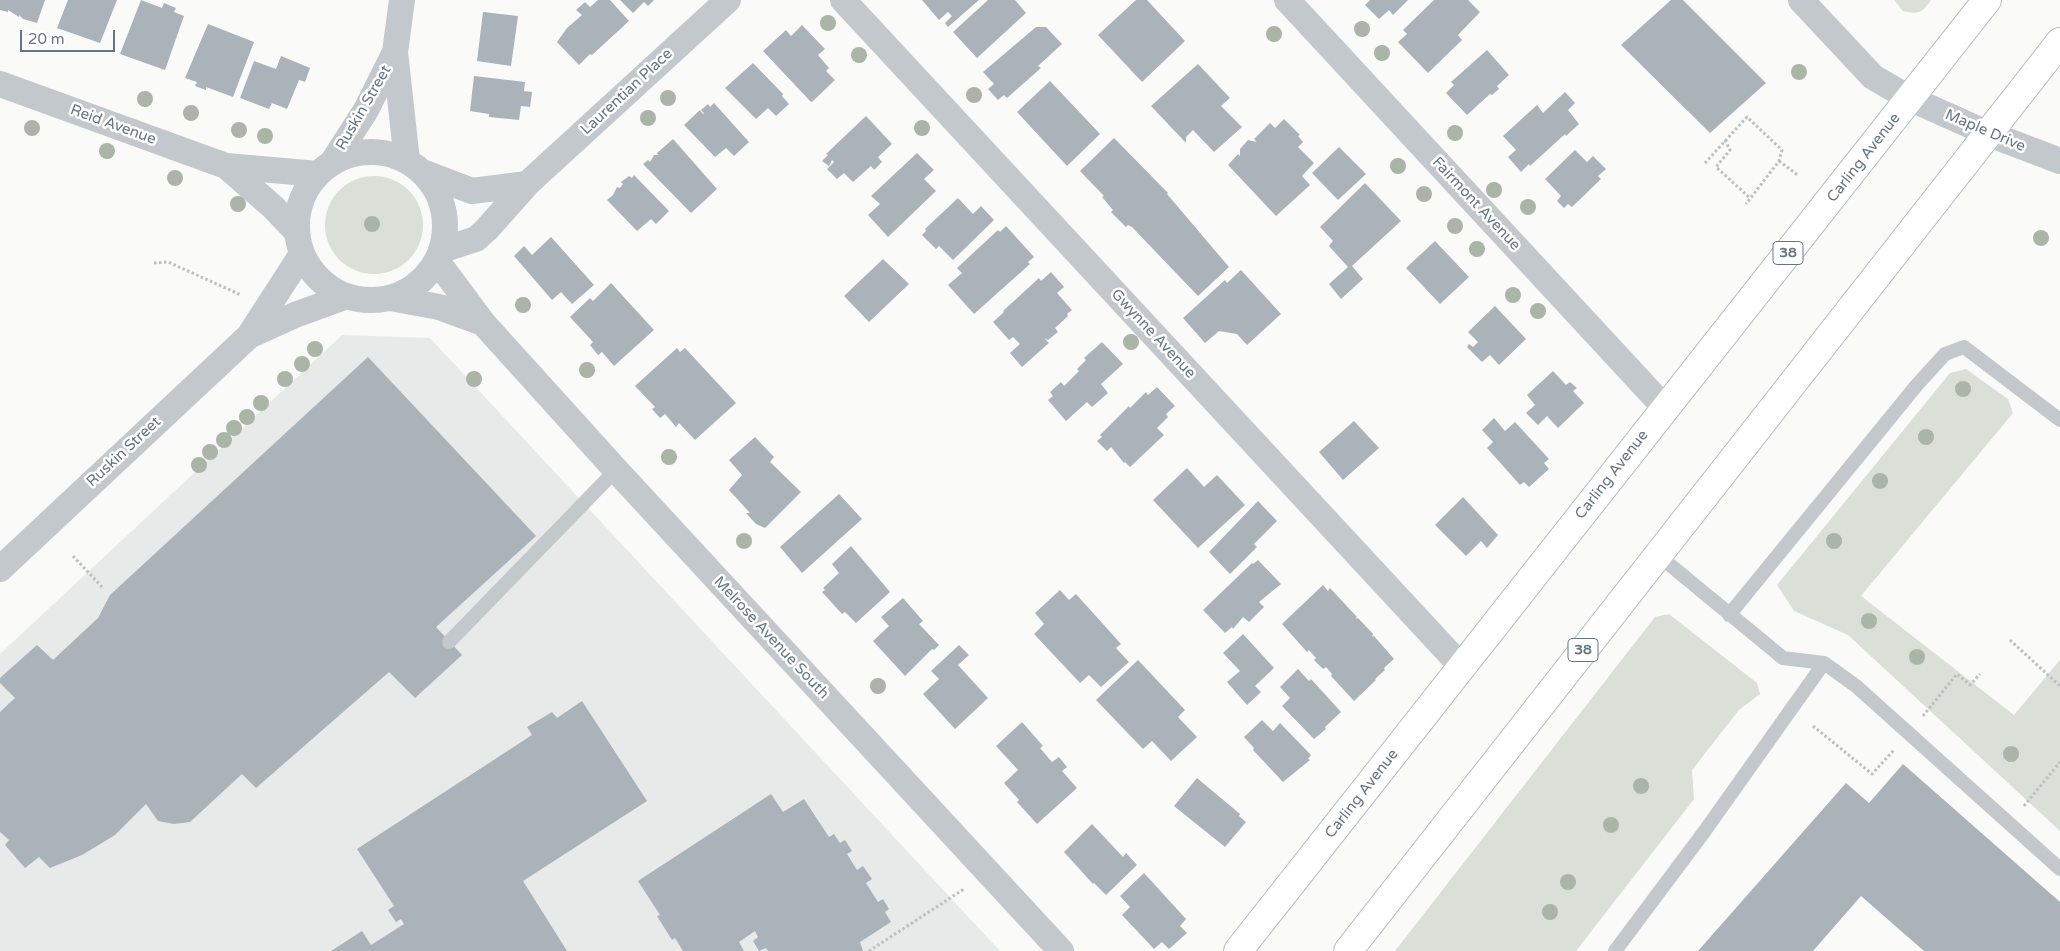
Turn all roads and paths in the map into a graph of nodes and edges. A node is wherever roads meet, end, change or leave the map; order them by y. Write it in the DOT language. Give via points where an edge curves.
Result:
graph roads {
  1 [pos="402,0"];
  2 [pos="728,0"];
  3 [pos="843,0"];
  4 [pos="1287,0"];
  5 [pos="1801,0"];
  6 [pos="1987,0"];
  7 [pos="2060,42"];
  8 [pos="395,52"];
  9 [pos="0,84"];
  10 [pos="1911,98"];
  11 [pos="1989,134"];
  12 [pos="1724,140"];
  13 [pos="1779,161"];
  14 [pos="2060,162"];
  15 [pos="1705,163"];
  16 [pos="226,166"];
  17 [pos="414,167"];
  18 [pos="325,168"];
  19 [pos="1798,176"];
  20 [pos="527,184"];
  21 [pos="1750,198"];
  22 [pos="1746,204"];
  23 [pos="299,243"];
  24 [pos="439,255"];
  25 [pos="154,263"];
  26 [pos="347,296"];
  27 [pos="245,297"];
  28 [pos="390,298"];
  29 [pos="483,322"];
  30 [pos="249,336"];
  31 [pos="1664,408"];
  32 [pos="2060,420"];
  33 [pos="616,470"];
  34 [pos="1658,555"];
  35 [pos="73,556"];
  36 [pos="0,569"];
  37 [pos="103,588"];
  38 [pos="1729,615"];
  39 [pos="2010,640"];
  40 [pos="449,642"];
  41 [pos="1824,664"];
  42 [pos="1463,668"];
  43 [pos="1980,674"];
  44 [pos="2060,686"];
  45 [pos="1923,716"];
  46 [pos="1813,726"];
  47 [pos="1898,746"];
  48 [pos="2060,762"];
  49 [pos="2009,823"];
  50 [pos="2060,869"];
  51 [pos="969,886"];
  52 [pos="869,951"];
  53 [pos="1061,951"];
  54 [pos="1238,951"];
  55 [pos="1348,951"];
  56 [pos="1615,951"];
  1 -- 8 [label="street, Ruskin Street"];
  2 -- 20 [label="street, Laurentian Place"];
  3 -- 42 [label="street, Gwynne Avenue"];
  4 -- 31 [label="street, Fairmont Avenue"];
  5 -- 10 [label="street, Maple Drive" via="1873,77"];
  6 -- 10 [label="main road, Carling Avenue / 38"];
  7 -- 11 [label="main road, 38"];
  8 -- 17 [label="street, Ruskin Street"];
  8 -- 18 [label="street, Ruskin Street" via="362,117"];
  9 -- 16 [label="street, Reid Avenue"];
  10 -- 11 [label="street, Maple Drive"];
  10 -- 31 [label="main road, Carling Avenue / 38"];
  11 -- 14 [label="street, Maple Drive"];
  11 -- 34 [label="main road, 38"];
  12 -- 13 [label="path" via="1747,117 1782,150"];
  12 -- 15 [label="path"];
  12 -- 21 [label="path" via="1730,150 1716,167"];
  13 -- 19 [label="path"];
  13 -- 21 [label="path"];
  16 -- 18 [label="street, Reid Avenue"];
  16 -- 23 [label="street, Reid Avenue" via="274,207"];
  17 -- 18 [label="street" via="389,154 370,152 350,155"];
  17 -- 20 [label="street" via="472,191"];
  17 -- 24 [label="street" via="435,189 444,208 446,229"];
  18 -- 23 [label="street" via="303,198 298,211"];
  20 -- 24 [label="street, Laurentian Place" via="476,239"];
  21 -- 22 [label="path"];
  23 -- 26 [label="street" via="309,268 332,290"];
  23 -- 30 [label="street, Ruskin Street"];
  24 -- 28 [label="street" via="425,278"];
  24 -- 29 [label="street, Melrose Avenue South"];
  25 -- 27 [label="path" via="168,262"];
  26 -- 28 [label="street" via="368,300"];
  26 -- 30 [label="street, Ruskin Street"];
  28 -- 29 [label="street, Melrose Avenue South" via="439,307"];
  29 -- 33 [label="street, Melrose Avenue South"];
  30 -- 36 [label="street, Ruskin Street"];
  31 -- 42 [label="main road, Carling Avenue / 38"];
  32 -- 38 [label="lane" via="1964,347 1945,354"];
  33 -- 40 [label="lane"];
  33 -- 53 [label="street, Melrose Avenue South"];
  34 -- 38 [label="lane"];
  34 -- 55 [label="main road, 38"];
  35 -- 37 [label="path"];
  38 -- 41 [label="lane" via="1783,658"];
  39 -- 44 [label="path"];
  41 -- 49 [label="lane" via="1856,686"];
  41 -- 56 [label="lane"];
  42 -- 54 [label="main road, Carling Avenue / 38"];
  43 -- 45 [label="path" via="1970,685 1957,674"];
  46 -- 47 [label="path" via="1872,774"];
  48 -- 49 [label="path"];
  49 -- 50 [label="lane"];
  51 -- 52 [label="path"];
}
